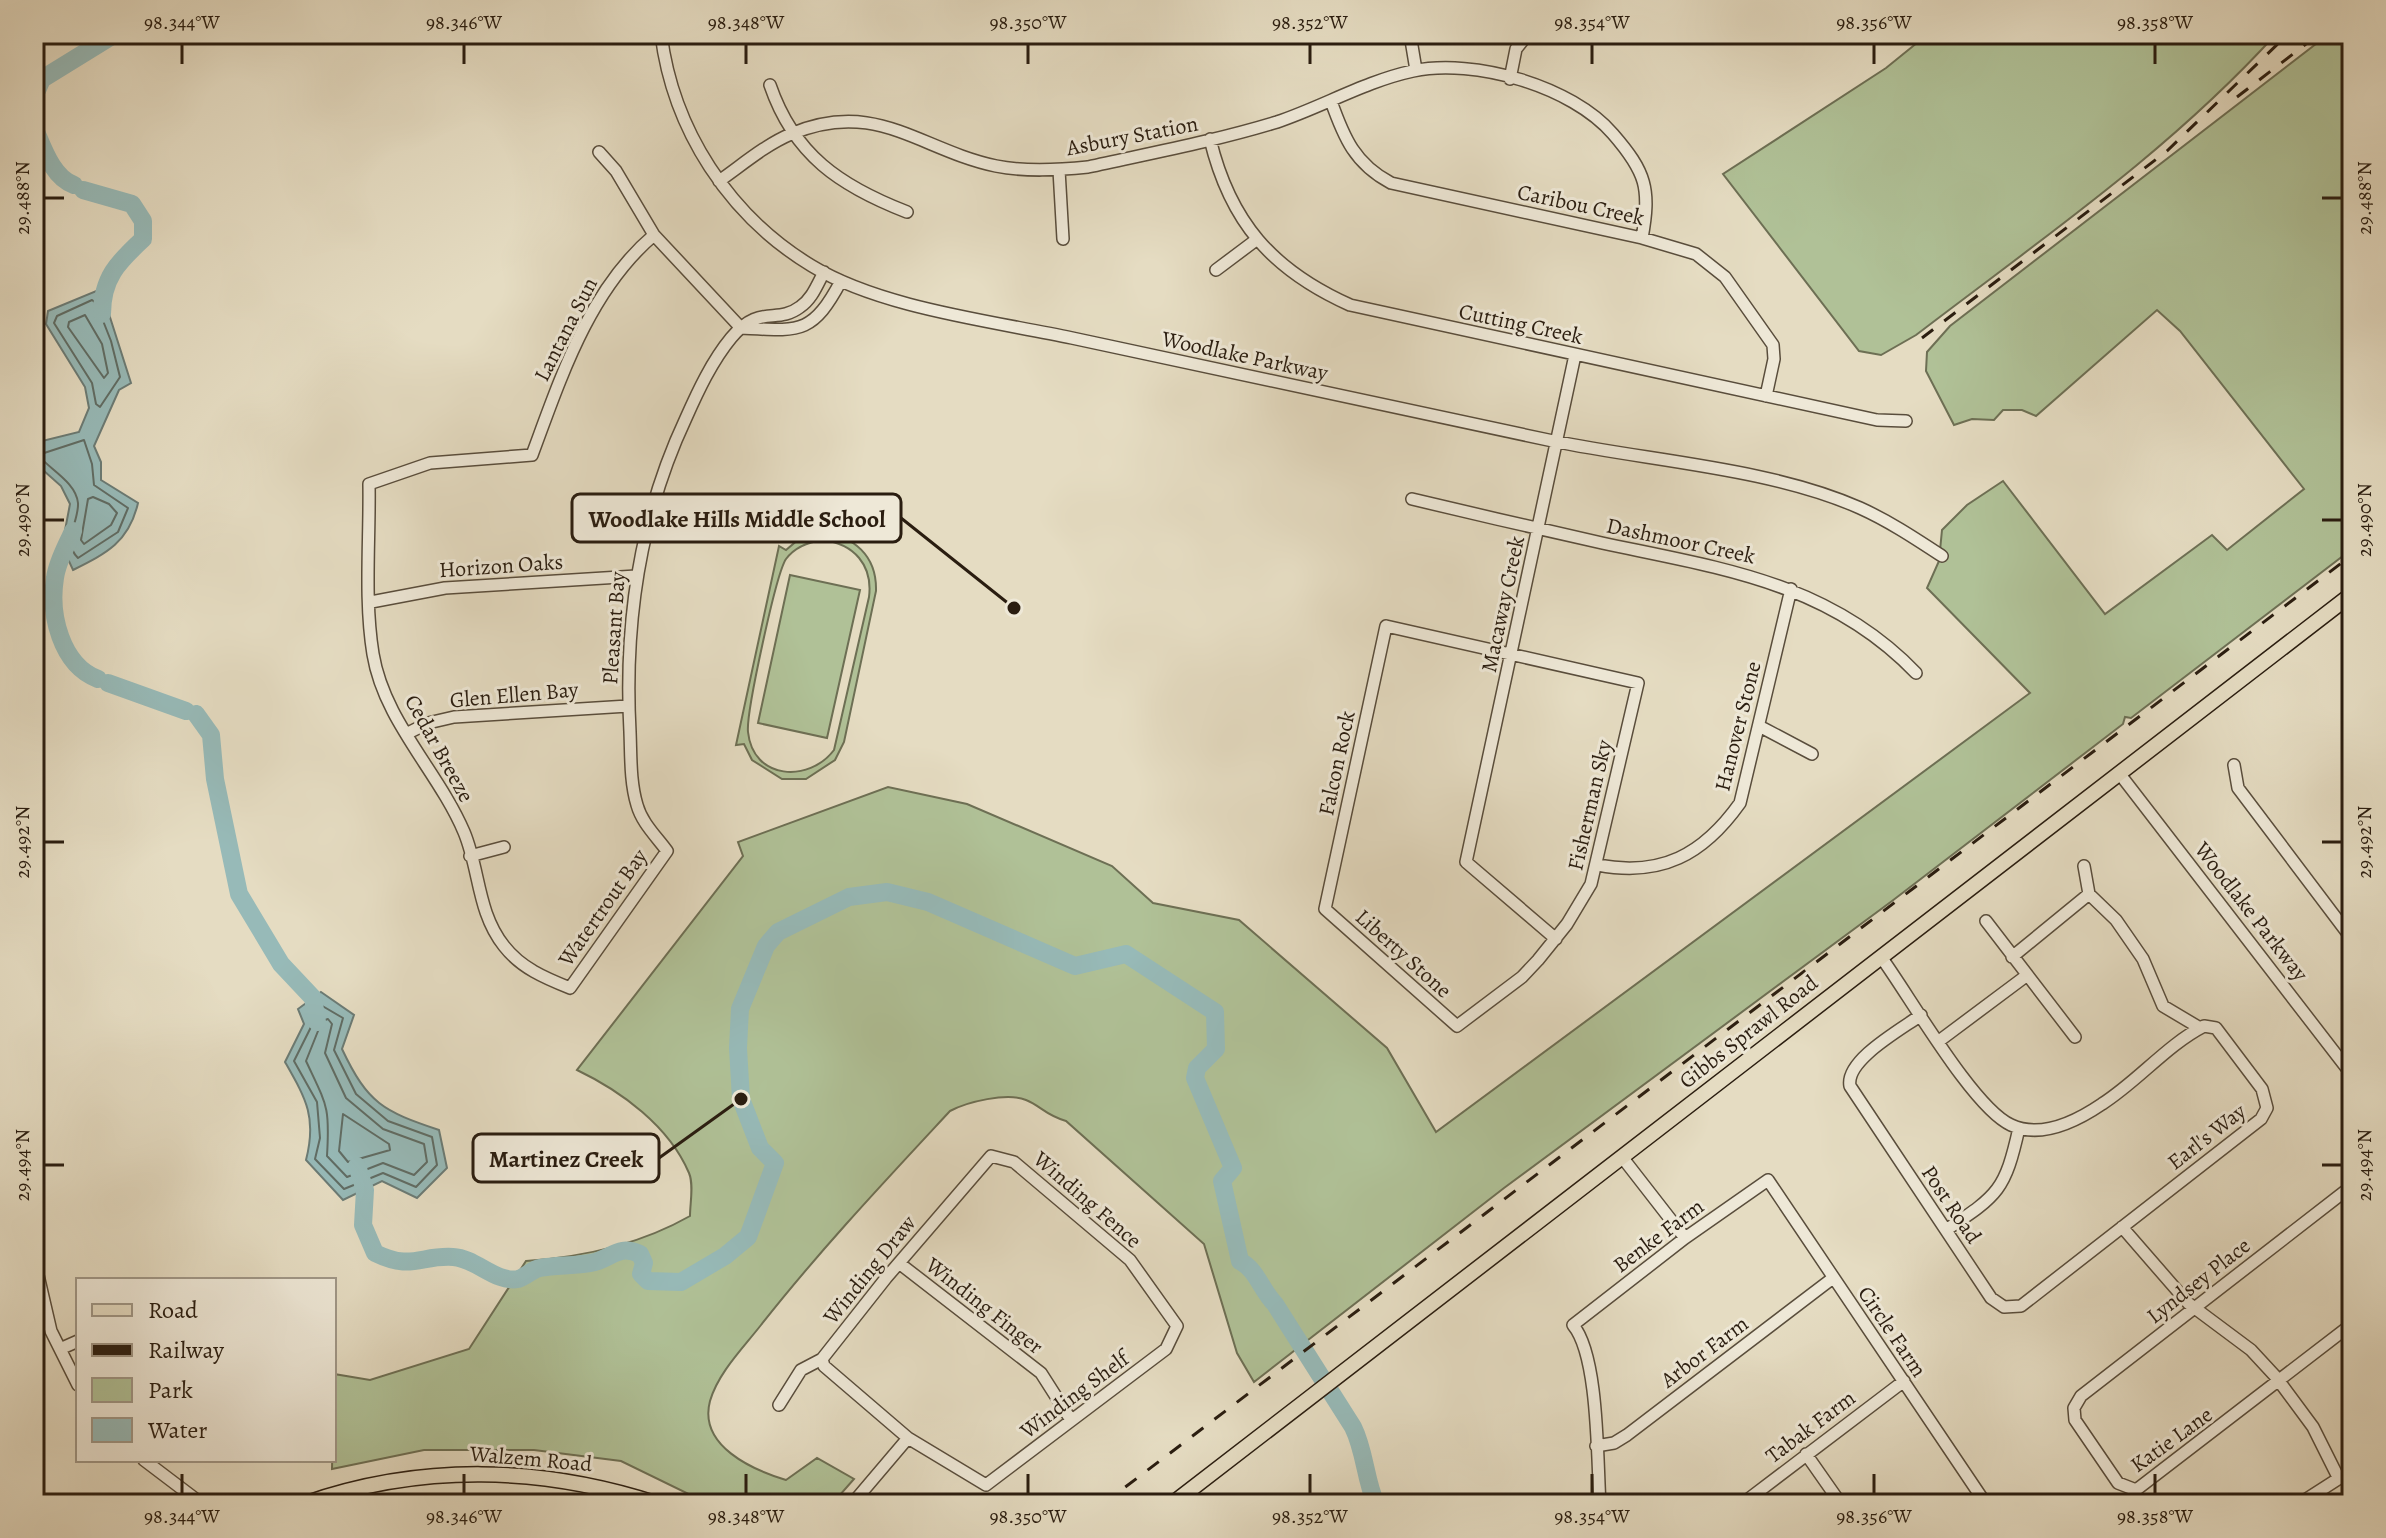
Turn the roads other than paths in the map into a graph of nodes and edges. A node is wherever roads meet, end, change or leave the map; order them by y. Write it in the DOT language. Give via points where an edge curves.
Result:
graph roads {
  1 [pos="661,34"];
  2 [pos="1410,34"];
  3 [pos="1528,34"];
  4 [pos="1416,70"];
  5 [pos="1510,79"];
  6 [pos="770,85"];
  7 [pos="1331,101"];
  8 [pos="792,133"];
  9 [pos="1210,139"];
  10 [pos="599,152"];
  11 [pos="1059,170"];
  12 [pos="719,181"];
  13 [pos="907,212"];
  14 [pos="654,235"];
  15 [pos="1642,238"];
  16 [pos="1063,239"];
  17 [pos="1256,240"];
  18 [pos="1216,270"];
  19 [pos="824,272"];
  20 [pos="841,281"];
  21 [pos="789,312"];
  22 [pos="741,328"];
  23 [pos="793,329"];
  24 [pos="1575,355"];
  25 [pos="1766,396"];
  26 [pos="1906,421"];
  27 [pos="1558,442"];
  28 [pos="369,484"];
  29 [pos="1412,499"];
  30 [pos="1539,529"];
  31 [pos="1942,556"];
  32 [pos="636,576"];
  33 [pos="1791,589"];
  34 [pos="2352,594"];
  35 [pos="371,602"];
  36 [pos="1512,655"];
  37 [pos="1916,673"];
  38 [pos="628,706"];
  39 [pos="1759,726"];
  40 [pos="406,734"];
  41 [pos="1812,754"];
  42 [pos="2234,765"];
  43 [pos="2119,773"];
  44 [pos="504,847"];
  45 [pos="667,851"];
  46 [pos="470,856"];
  47 [pos="1598,865"];
  48 [pos="2084,866"];
  49 [pos="2089,894"];
  50 [pos="1325,909"];
  51 [pos="1986,921"];
  52 [pos="2350,931"];
  53 [pos="1556,939"];
  54 [pos="1881,957"];
  55 [pos="2012,957"];
  56 [pos="2026,976"];
  57 [pos="570,988"];
  58 [pos="1921,1015"];
  59 [pos="1457,1026"];
  60 [pos="2200,1028"];
  61 [pos="2075,1037"];
  62 [pos="1939,1041"];
  63 [pos="2352,1075"];
  64 [pos="2019,1128"];
  65 [pos="991,1156"];
  66 [pos="1622,1157"];
  67 [pos="1768,1180"];
  68 [pos="2352,1190"];
  69 [pos="2122,1227"];
  70 [pos="1946,1230"];
  71 [pos="1685,1238"];
  72 [pos="34,1258"];
  73 [pos="899,1263"];
  74 [pos="1833,1278"];
  75 [pos="2194,1308"];
  76 [pos="2352,1324"];
  77 [pos="1177,1326"];
  78 [pos="76,1342"];
  79 [pos="60,1349"];
  80 [pos="822,1359"];
  81 [pos="76,1381"];
  82 [pos="1904,1381"];
  83 [pos="2279,1381"];
  84 [pos="779,1405"];
  85 [pos="2074,1408"];
  86 [pos="1071,1420"];
  87 [pos="908,1438"];
  88 [pos="1596,1446"];
  89 [pos="1806,1454"];
  90 [pos="146,1462"];
  91 [pos="2352,1470"];
  92 [pos="2338,1477"];
  93 [pos="181,1491"];
  94 [pos="184,1504"];
  95 [pos="202,1504"];
  96 [pos="304,1504"];
  97 [pos="658,1504"];
  98 [pos="852,1504"];
  99 [pos="1172,1504"];
  100 [pos="1600,1504"];
  101 [pos="1742,1504"];
  102 [pos="1841,1504"];
  103 [pos="1986,1504"];
  104 [pos="2299,1504"];
  1 -- 12 [label="street, Woodlake Parkway" via="679,108"];
  2 -- 4 [label="street"];
  3 -- 5 [label="street" via="1516,49"];
  4 -- 5 [label="street" via="1470,70"];
  4 -- 7 [label="street, Asbury Station"];
  5 -- 15 [label="street" via="1559,92 1581,104 1626,149 1648,189"];
  6 -- 8 [label="street"];
  7 -- 9 [label="street, Asbury Station"];
  7 -- 15 [label="street, Caribou Creek" via="1352,152 1391,183"];
  8 -- 11 [label="street, Asbury Station" via="861,121 895,127 996,166"];
  8 -- 12 [label="street, Asbury Station"];
  8 -- 13 [label="street" via="845,183"];
  9 -- 11 [label="street, Asbury Station"];
  9 -- 17 [label="street, Cutting Creek" via="1226,190"];
  10 -- 14 [label="street"];
  11 -- 16 [label="street"];
  12 -- 19 [label="street, Woodlake Parkway" via="771,237"];
  14 -- 22 [label="street"];
  14 -- 28 [label="street, Lantana Sun" via="624,261 584,329 532,455 430,463"];
  15 -- 25 [label="street, Caribou Creek" via="1696,254 1725,277 1773,345"];
  17 -- 18 [label="street"];
  17 -- 24 [label="street, Cutting Creek" via="1301,279 1350,305"];
  19 -- 20 [label="street, Woodlake Parkway"];
  19 -- 21 [label="street" via="811,297"];
  20 -- 23 [label="street" via="818,318"];
  20 -- 27 [label="street, Woodlake Parkway" via="900,301"];
  21 -- 22 [label="street" via="761,315"];
  21 -- 23 [label="street"];
  22 -- 23 [label="street"];
  22 -- 32 [label="street, Pleasant Bay" via="698,391 672,447"];
  24 -- 25 [label="street, Cutting Creek"];
  24 -- 27 [label="street, Macaway Creek"];
  25 -- 26 [label="street, Cutting Creek" via="1877,420"];
  27 -- 30 [label="street, Macaway Creek"];
  27 -- 31 [label="street, Woodlake Parkway" via="1821,493 1895,526"];
  28 -- 35 [label="street, Cedar Breeze"];
  29 -- 30 [label="street, Dashmoor Creek"];
  30 -- 33 [label="street, Dashmoor Creek" via="1744,573"];
  30 -- 36 [label="street, Macaway Creek"];
  32 -- 35 [label="street, Horizon Oaks" via="445,588"];
  32 -- 38 [label="street, Pleasant Bay" via="629,620"];
  33 -- 37 [label="street, Dashmoor Creek" via="1861,625"];
  33 -- 39 [label="street, Hanover Stone"];
  34 -- 43 [label="main road, Gibbs Sprawl Road"];
  35 -- 40 [label="street, Cedar Breeze" via="377,672"];
  36 -- 47 [label="street, Fisherman Sky" via="1638,683"];
  36 -- 50 [label="street, Falcon Rock" via="1386,626"];
  36 -- 53 [label="street, Macaway Creek" via="1466,862"];
  38 -- 40 [label="street, Glen Ellen Bay" via="454,717"];
  38 -- 45 [label="street, Pleasant Bay" via="637,807"];
  39 -- 41 [label="street"];
  39 -- 47 [label="street, Hanover Stone" via="1740,803 1699,847 1649,869"];
  40 -- 46 [label="street, Cedar Breeze" via="455,814"];
  42 -- 52 [label="street" via="2238,788"];
  43 -- 54 [label="main road, Gibbs Sprawl Road"];
  43 -- 63 [label="street, Woodlake Parkway"];
  44 -- 46 [label="street"];
  45 -- 57 [label="street, Watertrout Bay"];
  46 -- 57 [label="street, Cedar Breeze" via="486,916 506,949 525,966"];
  47 -- 53 [label="street, Fisherman Sky"];
  48 -- 49 [label="street"];
  49 -- 55 [label="street"];
  49 -- 60 [label="street" via="2116,920 2143,959 2163,1006"];
  50 -- 59 [label="street, Liberty Stone"];
  51 -- 55 [label="street"];
  53 -- 59 [label="street, Fisherman Sky" via="1522,977"];
  54 -- 58 [label="street"];
  54 -- 66 [label="main road, Gibbs Sprawl Road"];
  55 -- 56 [label="street"];
  56 -- 61 [label="street"];
  56 -- 62 [label="street"];
  58 -- 62 [label="street"];
  58 -- 70 [label="street, Post Road" via="1859,1061 1848,1080"];
  60 -- 64 [label="street" via="2092,1110 2055,1127"];
  60 -- 69 [label="street, Earl's Way" via="2216,1028 2262,1089 2265,1114"];
  62 -- 64 [label="street" via="1983,1105"];
  64 -- 70 [label="street" via="2003,1185 1988,1202"];
  65 -- 73 [label="street, Winding Draw"];
  65 -- 77 [label="street, Winding Fence" via="1014,1162 1130,1260"];
  66 -- 71 [label="street"];
  66 -- 99 [label="main road, Gibbs Sprawl Road"];
  67 -- 71 [label="street, Benke Farm"];
  67 -- 74 [label="street, Circle Farm"];
  68 -- 75 [label="street, Lyndsey Place"];
  69 -- 70 [label="street, Post Road" via="2015,1308 1991,1298"];
  69 -- 75 [label="street"];
  71 -- 88 [label="street, Benke Farm" via="1573,1325 1588,1358"];
  72 -- 79 [label="street" via="42,1303"];
  73 -- 80 [label="street, Winding Draw"];
  73 -- 86 [label="street, Winding Finger" via="1041,1373"];
  74 -- 82 [label="street, Circle Farm"];
  74 -- 88 [label="street, Arbor Farm" via="1627,1435"];
  75 -- 83 [label="street" via="2251,1350"];
  75 -- 85 [label="street, Lyndsey Place" via="2081,1396"];
  76 -- 83 [label="street, Katie Lane"];
  77 -- 86 [label="street, Winding Shelf" via="1166,1349"];
  78 -- 79 [label="street"];
  79 -- 81 [label="street"];
  80 -- 84 [label="street, Winding Draw" via="801,1370"];
  80 -- 87 [label="street"];
  82 -- 89 [label="street, Tabak Farm"];
  82 -- 103 [label="street, Circle Farm"];
  83 -- 85 [label="street, Katie Lane" via="2136,1490 2118,1483 2079,1428"];
  83 -- 92 [label="street" via="2313,1427"];
  86 -- 87 [label="street, Winding Shelf" via="986,1485"];
  87 -- 98 [label="street"];
  88 -- 100 [label="street"];
  89 -- 101 [label="street, Tabak Farm"];
  89 -- 102 [label="street"];
  90 -- 93 [label="street"];
  91 -- 92 [label="street"];
  92 -- 104 [label="street"];
  93 -- 94 [label="street"];
  93 -- 95 [label="street"];
  96 -- 97 [label="main road, Walzem Road" via="383,1482 488,1472 613,1489"];
}
